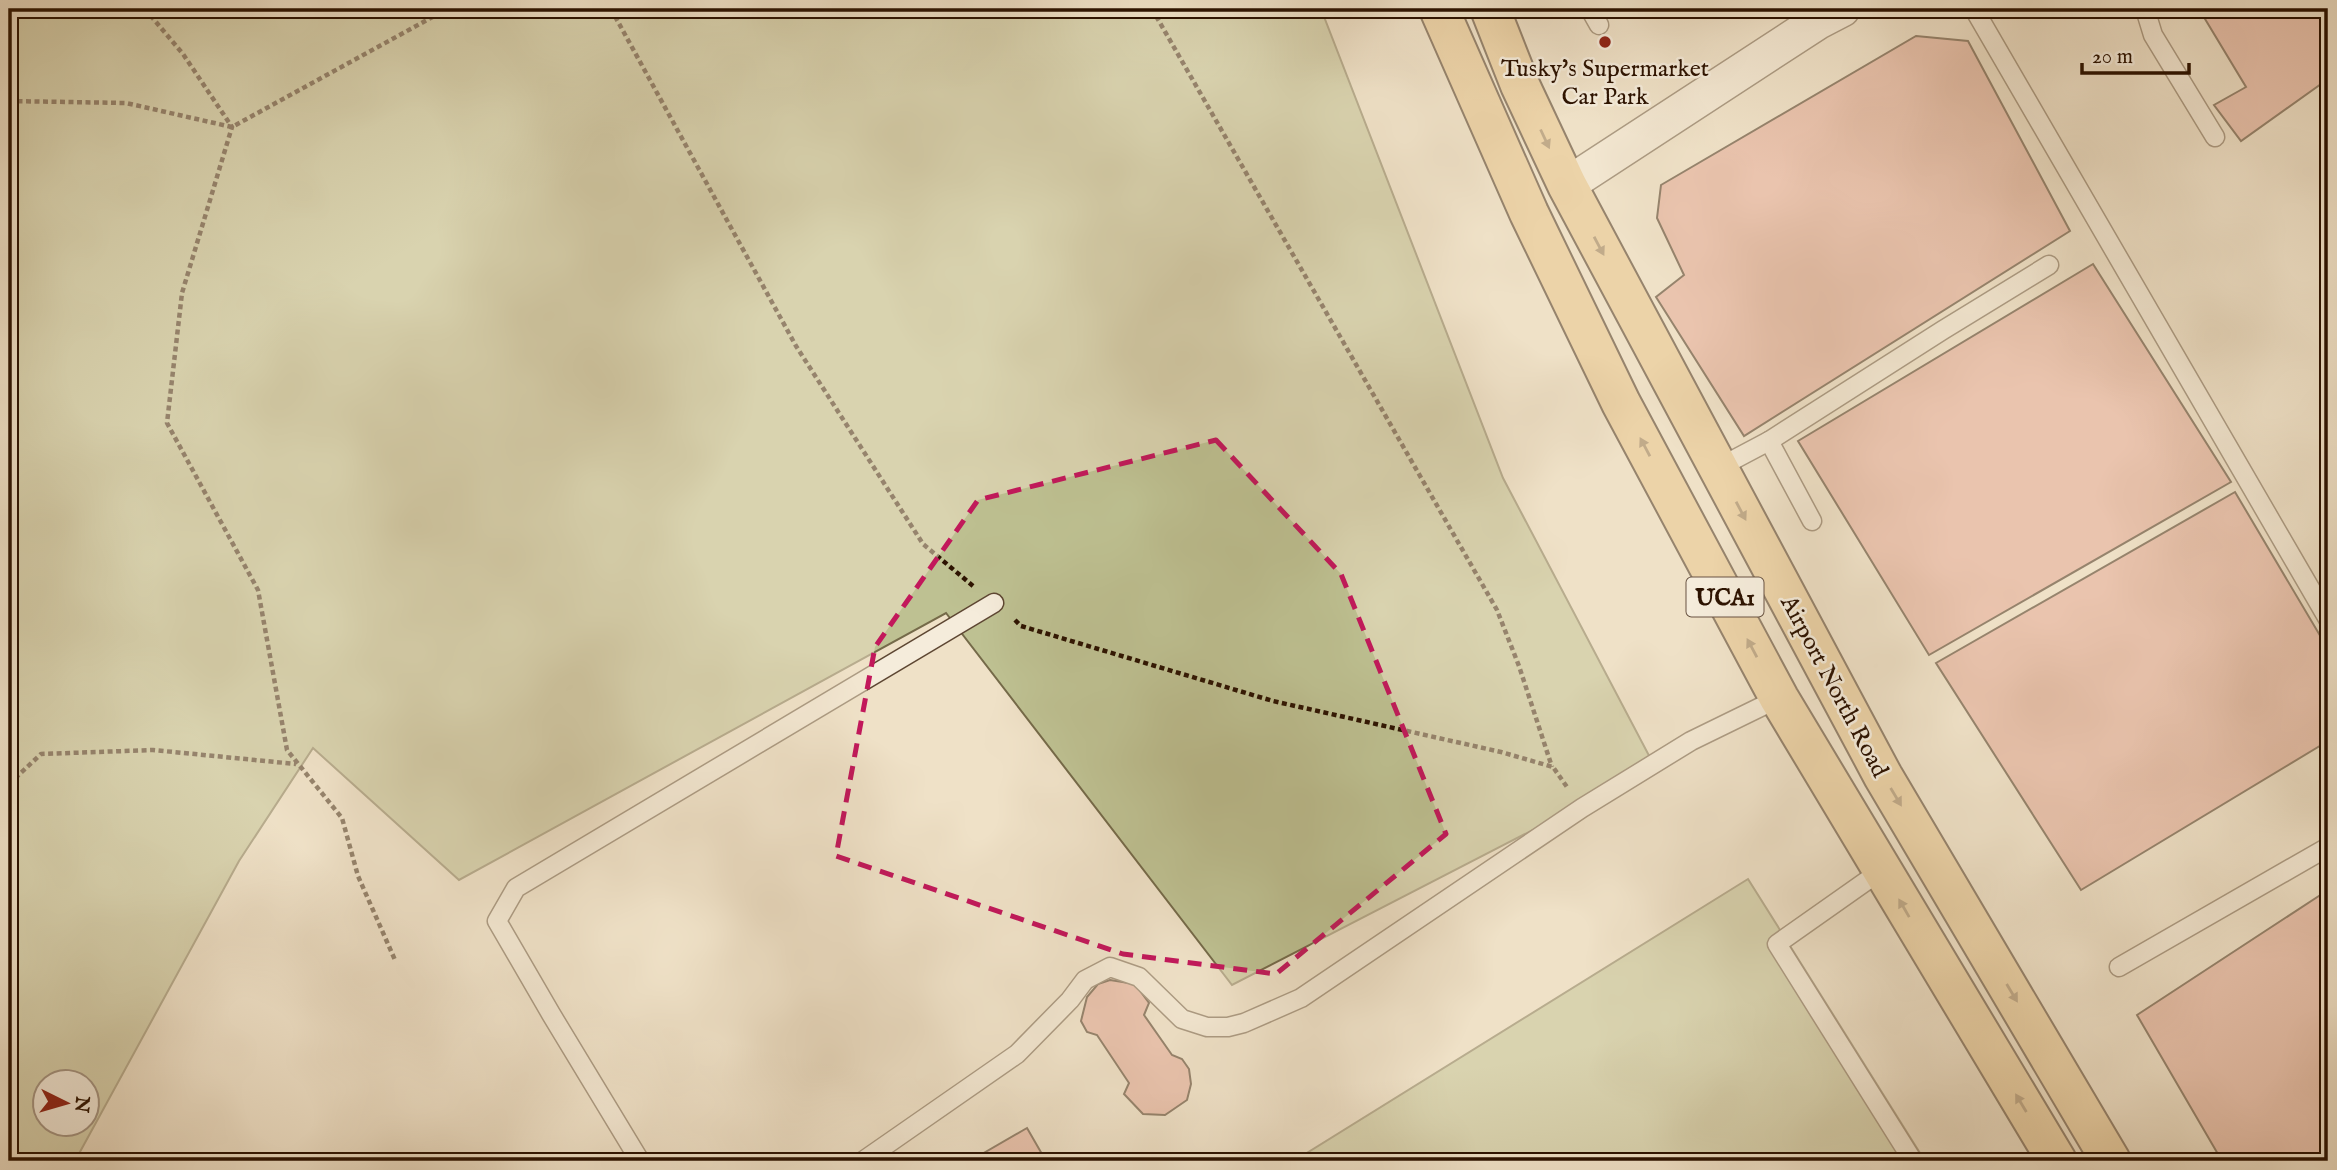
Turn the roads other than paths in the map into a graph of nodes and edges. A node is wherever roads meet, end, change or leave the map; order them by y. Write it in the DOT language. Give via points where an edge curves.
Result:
graph roads {
  1 [pos="1439,9"];
  2 [pos="1490,9"];
  3 [pos="1974,9"];
  4 [pos="2146,9"];
  5 [pos="1822,13"];
  6 [pos="2215,137"];
  7 [pos="1567,185"];
  8 [pos="2049,265"];
  9 [pos="1769,441"];
  10 [pos="1718,468"];
  11 [pos="1812,521"];
  12 [pos="994,603"];
  13 [pos="2328,619"];
  14 [pos="1779,698"];
  15 [pos="2328,847"];
  16 [pos="1882,870"];
  17 [pos="2119,967"];
  18 [pos="640,1161"];
  19 [pos="863,1161"];
  20 [pos="1913,1161"];
  21 [pos="2057,1161"];
  22 [pos="2111,1161"];
  14 -- 1 [label="main road, Airport North Road / UCA1, one-way" via="1621,403 1529,213"];
  2 -- 7 [label="main road, Airport North Road / UCA1, one-way"];
  3 -- 13 [label="lane"];
  4 -- 6 [label="lane" via="2153,35"];
  5 -- 7 [label="street"];
  7 -- 10 [label="main road, Airport North Road / UCA1, one-way"];
  8 -- 9 [label="lane"];
  9 -- 10 [label="lane"];
  9 -- 11 [label="lane"];
  10 -- 22 [label="main road, Airport North Road / UCA1, one-way" via="1883,776"];
  12 -- 18 [label="lane" via="516,888 497,920"];
  14 -- 16 [label="main road, Airport North Road / UCA1"];
  14 -- 19 [label="lane" via="1691,741 1582,808 1301,998 1244,1023 1207,1027 1182,1019 1139,977 1110,967 1085,980 1017,1054"];
  15 -- 17 [label="lane"];
  16 -- 20 [label="lane" via="1777,944"];
  21 -- 16 [label="main road, Airport North Road / UCA1, one-way"];
}
